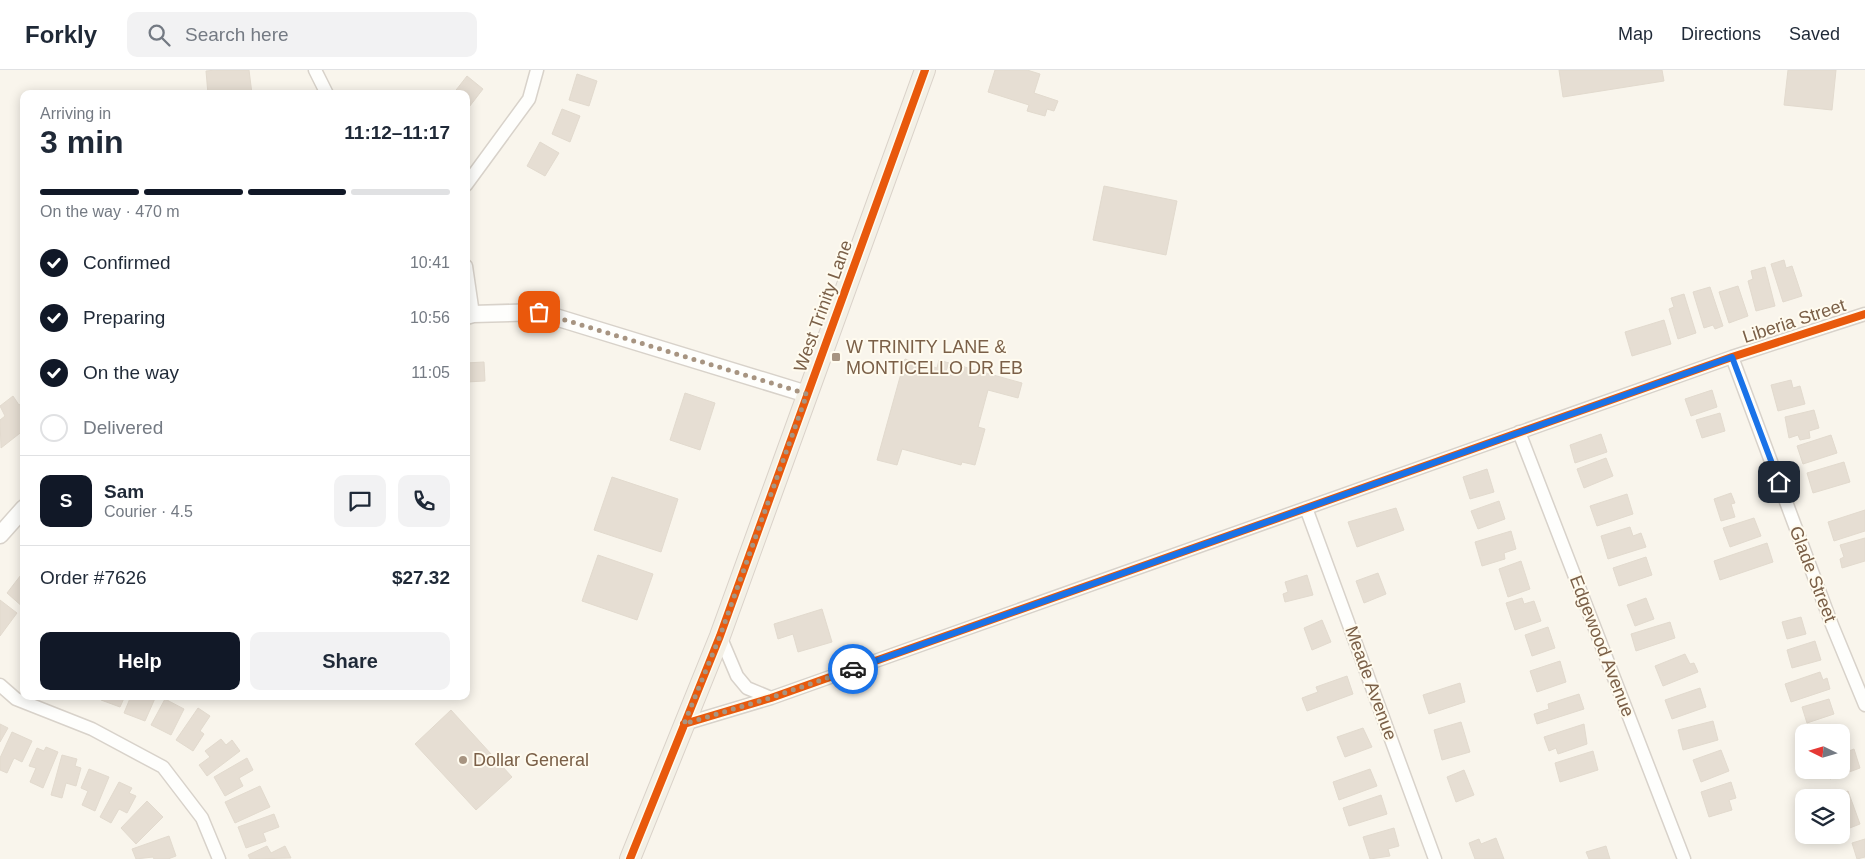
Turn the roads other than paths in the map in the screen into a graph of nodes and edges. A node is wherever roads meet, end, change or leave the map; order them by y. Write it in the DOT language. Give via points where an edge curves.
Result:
graph roads {
  1 [pos="315,70"];
  2 [pos="536,70"];
  3 [pos="925,70"];
  4 [pos="325,90"];
  5 [pos="470,180"];
  6 [pos="1865,314"];
  7 [pos="470,315"];
  8 [pos="1732,357"];
  9 [pos="807,394"];
  10 [pos="1519,432"];
  11 [pos="1306,508"];
  12 [pos="20,512"];
  13 [pos="0,535"];
  14 [pos="720,636"];
  15 [pos="0,685"];
  16 [pos="770,698"];
  17 [pos="1865,705"];
  18 [pos="684,724"];
  19 [pos="219,859"];
  20 [pos="630,859"];
  21 [pos="1435,859"];
  22 [pos="1684,859"];
  1 -- 4 [label="street"];
  2 -- 5 [label="street" via="529,99"];
  3 -- 9 [label="main road, West Trinity Lane"];
  6 -- 8 [label="street, Liberia Street"];
  7 -- 9 [label="street" via="539,312"];
  8 -- 10 [label="street, Liberia Street"];
  8 -- 17 [label="street, Glade Street"];
  9 -- 14 [label="main road, West Trinity Lane"];
  10 -- 11 [label="street, Liberia Street"];
  10 -- 22 [label="street, Edgewood Avenue"];
  11 -- 16 [label="street, Liberia Street"];
  11 -- 21 [label="street, Meade Avenue"];
  12 -- 13 [label="street"];
  14 -- 16 [label="street" via="737,676 747,688"];
  14 -- 18 [label="main road, West Trinity Lane"];
  15 -- 19 [label="street" via="16,699 92,729 163,767 202,818"];
  16 -- 18 [label="street, Liberia Street"];
  18 -- 20 [label="main road, West Trinity Lane"];
}
